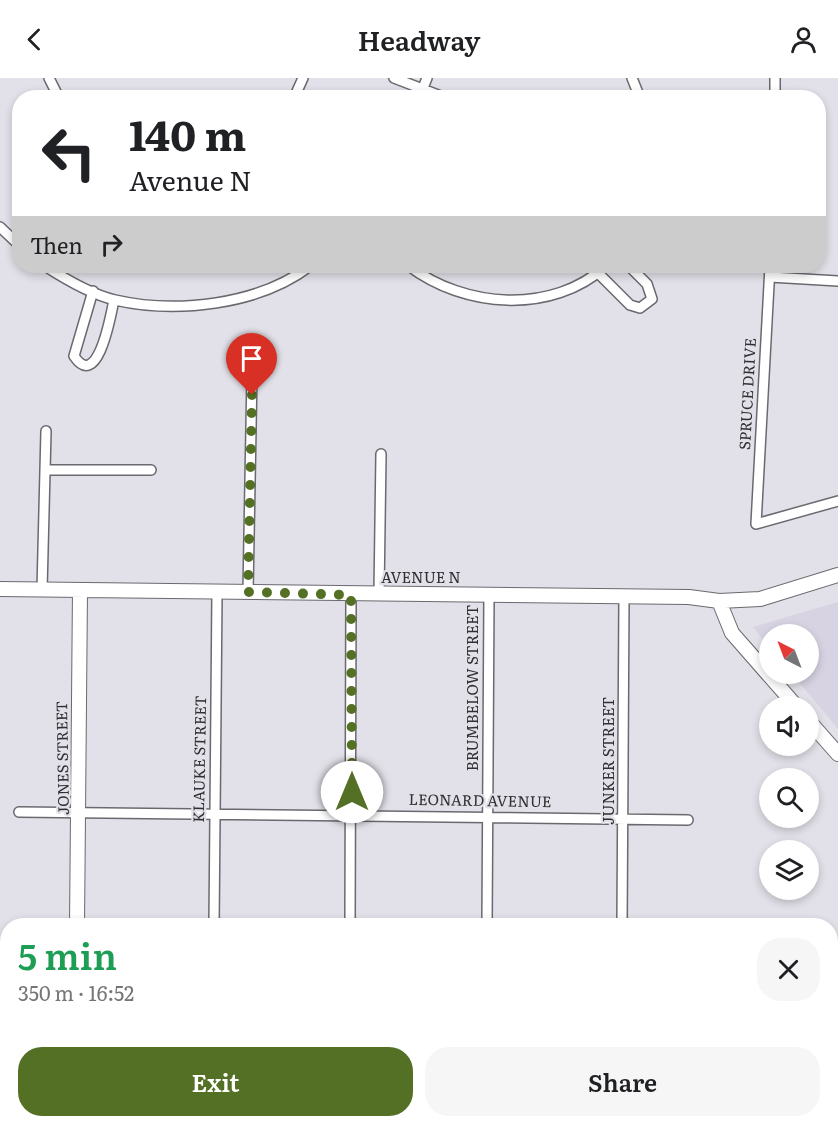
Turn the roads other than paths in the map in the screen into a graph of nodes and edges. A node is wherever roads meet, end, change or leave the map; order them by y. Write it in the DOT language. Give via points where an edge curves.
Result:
graph roads {
  1 [pos="394,78"];
  2 [pos="416,90"];
  3 [pos="0,227"];
  4 [pos="12,238"];
  5 [pos="56,273"];
  6 [pos="296,273"];
  7 [pos="420,273"];
  8 [pos="598,273"];
  9 [pos="635,273"];
  10 [pos="770,273"];
  11 [pos="770,277"];
  12 [pos="838,281"];
  13 [pos="93,291"];
  14 [pos="114,300"];
  15 [pos="252,374"];
  16 [pos="46,431"];
  17 [pos="381,454"];
  18 [pos="45,470"];
  19 [pos="152,470"];
  20 [pos="838,501"];
  21 [pos="838,574"];
  22 [pos="0,589"];
  23 [pos="42,590"];
  24 [pos="80,590"];
  25 [pos="216,592"];
  26 [pos="248,592"];
  27 [pos="379,594"];
  28 [pos="351,595"];
  29 [pos="489,595"];
  30 [pos="624,596"];
  31 [pos="719,601"];
  32 [pos="787,696"];
  33 [pos="819,732"];
  34 [pos="838,754"];
  35 [pos="19,812"];
  36 [pos="80,812"];
  37 [pos="214,814"];
  38 [pos="352,815"];
  39 [pos="488,817"];
  40 [pos="624,818"];
  41 [pos="688,820"];
  42 [pos="77,918"];
  43 [pos="214,918"];
  44 [pos="350,918"];
  45 [pos="487,918"];
  46 [pos="622,918"];
  1 -- 2 [label="street"];
  3 -- 4 [label="street"];
  5 -- 13 [label="street"];
  6 -- 14 [label="street" via="264,289 206,304"];
  7 -- 8 [label="street" via="455,292 508,300 562,292"];
  8 -- 9 [label="street" via="630,305 640,308 652,299 652,291"];
  10 -- 11 [label="street, SPRUCE DRIVE"];
  11 -- 12 [label="street"];
  11 -- 20 [label="street, SPRUCE DRIVE" via="756,524"];
  13 -- 14 [label="street"];
  13 -- 14 [label="street" via="74,356 85,366 94,363 99,355"];
  15 -- 26 [label="street"];
  16 -- 18 [label="street"];
  17 -- 27 [label="street"];
  18 -- 19 [label="street"];
  18 -- 23 [label="street"];
  21 -- 31 [label="street, AVENUE N" via="760,599"];
  22 -- 23 [label="street, AVENUE N"];
  23 -- 24 [label="street, AVENUE N"];
  24 -- 25 [label="street, AVENUE N"];
  24 -- 36 [label="street, JONES STREET"];
  25 -- 26 [label="street, AVENUE N"];
  25 -- 37 [label="street, KLAUKE STREET"];
  26 -- 28 [label="street, AVENUE N"];
  27 -- 28 [label="street, AVENUE N"];
  27 -- 29 [label="street, AVENUE N"];
  28 -- 38 [label="street"];
  29 -- 30 [label="street, AVENUE N"];
  29 -- 39 [label="street, BRUMBELOW STREET"];
  30 -- 31 [label="street, AVENUE N"];
  30 -- 40 [label="street, JUNKER STREET"];
  31 -- 32 [label="street" via="732,633"];
  33 -- 34 [label="street"];
  35 -- 36 [label="street, LEONARD AVENUE"];
  36 -- 37 [label="street, LEONARD AVENUE"];
  36 -- 42 [label="street, JONES STREET"];
  37 -- 38 [label="street, LEONARD AVENUE"];
  37 -- 43 [label="street, KLAUKE STREET"];
  38 -- 39 [label="street, LEONARD AVENUE"];
  38 -- 44 [label="street"];
  39 -- 40 [label="street, LEONARD AVENUE"];
  39 -- 45 [label="street, BRUMBELOW STREET"];
  40 -- 41 [label="street, LEONARD AVENUE"];
  40 -- 46 [label="street, JUNKER STREET"];
}
